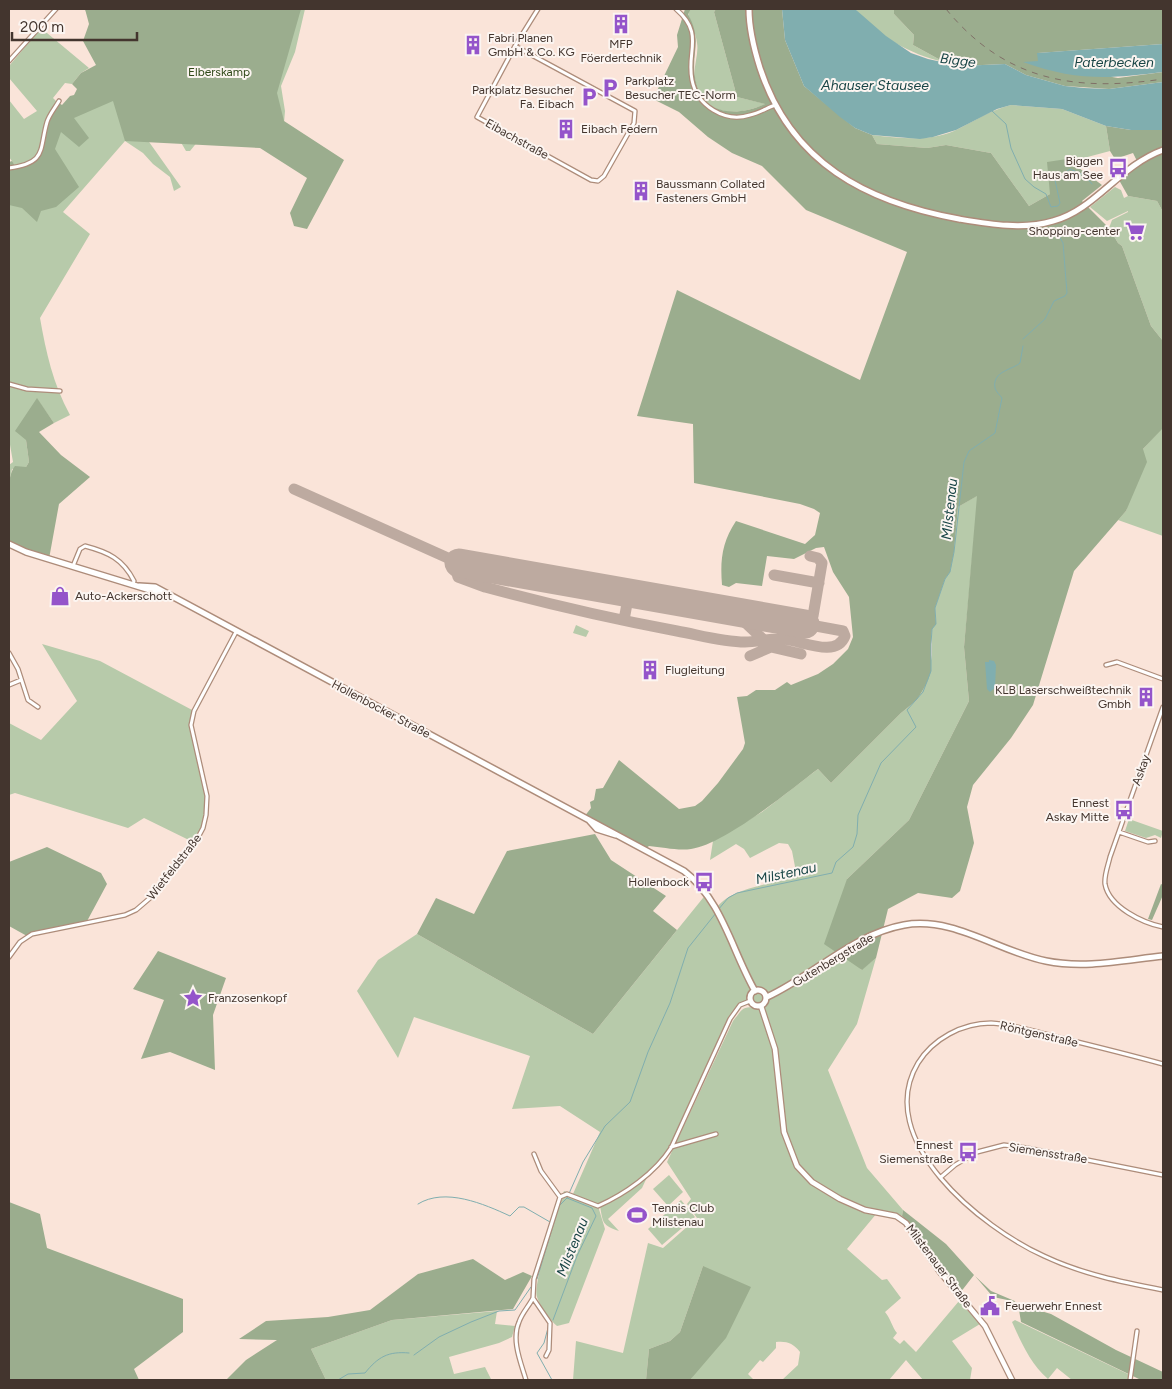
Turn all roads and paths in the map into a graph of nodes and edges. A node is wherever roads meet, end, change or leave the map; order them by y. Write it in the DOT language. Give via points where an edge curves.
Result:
graph roads {
  1 [pos="56,9"];
  2 [pos="538,9"];
  3 [pos="676,9"];
  4 [pos="749,9"];
  5 [pos="515,46"];
  6 [pos="9,61"];
  7 [pos="59,101"];
  8 [pos="775,105"];
  9 [pos="1163,150"];
  10 [pos="9,168"];
  11 [pos="9,384"];
  12 [pos="60,391"];
  13 [pos="10,547"];
  14 [pos="73,566"];
  15 [pos="133,584"];
  16 [pos="236,632"];
  17 [pos="9,653"];
  18 [pos="1106,665"];
  19 [pos="1163,679"];
  20 [pos="21,680"];
  21 [pos="9,685"];
  22 [pos="38,706"];
  23 [pos="1163,707"];
  24 [pos="1120,832"];
  25 [pos="1155,841"];
  26 [pos="1163,927"];
  27 [pos="1163,956"];
  28 [pos="9,957"];
  29 [pos="755,991"];
  30 [pos="767,997"];
  31 [pos="750,1000"];
  32 [pos="761,1006"];
  33 [pos="1163,1064"];
  34 [pos="716,1134"];
  35 [pos="671,1148"];
  36 [pos="534,1154"];
  37 [pos="1163,1175"];
  38 [pos="941,1177"];
  39 [pos="560,1197"];
  40 [pos="1163,1290"];
  41 [pos="534,1298"];
  42 [pos="1137,1331"];
  43 [pos="546,1356"];
  44 [pos="526,1380"];
  45 [pos="1012,1380"];
  46 [pos="1131,1380"];
  1 -- 6 [label="street"];
  2 -- 5 [label="street"];
  3 -- 8 [label="street" via="691,28 694,42 692,80 706,105 716,112 738,117"];
  4 -- 8 [label="main road" via="755,51"];
  5 -- 5 [label="street, Eibachstraße" via="635,111 634,123 598,181 477,117"];
  7 -- 10 [label="street" via="47,120 39,155 26,165"];
  8 -- 9 [label="main road" via="799,141 835,173 856,186 883,198 950,217 1006,225 1053,221 1085,205 1132,165"];
  11 -- 12 [label="street" via="27,390"];
  13 -- 14 [label="main road, Hollenbocker Straße"];
  14 -- 15 [label="main road, Hollenbocker Straße"];
  14 -- 15 [label="street" via="80,549 85,546 97,549 118,558 128,569"];
  15 -- 16 [label="main road, Hollenbocker Straße" via="173,598"];
  16 -- 28 [label="street, Wietfeldstraße" via="192,717 192,736 207,802 205,822 197,842 136,910 32,934 20,942"];
  16 -- 29 [label="main road, Hollenbocker Straße" via="684,871 702,887 717,912"];
  17 -- 20 [label="street"];
  18 -- 19 [label="street" via="1117,662"];
  20 -- 21 [label="street"];
  20 -- 22 [label="street" via="28,700"];
  23 -- 24 [label="street, Askay"];
  24 -- 25 [label="street" via="1148,842"];
  24 -- 26 [label="street, Askay" via="1106,870 1107,891 1112,899 1140,919"];
  27 -- 30 [label="main road, Gutenbergstraße" via="1076,965 1048,962 957,929 906,924 868,938"];
  29 -- 30 [label="main road" via="762,991"];
  29 -- 31 [label="main road"];
  30 -- 32 [label="main road"];
  31 -- 32 [label="main road"];
  31 -- 35 [label="street" via="740,1005 730,1019"];
  32 -- 45 [label="street, Milstenauer Straße" via="775,1049 784,1132 797,1166 812,1182 840,1199 865,1210 892,1214 906,1222 940,1272 985,1326"];
  33 -- 38 [label="street, Röntgenstraße" via="991,1023 953,1032 935,1042 923,1055 908,1088 906,1105 909,1126 916,1142"];
  34 -- 35 [label="street"];
  35 -- 39 [label="street" via="634,1186 607,1202 596,1206 567,1194"];
  36 -- 39 [label="street" via="541,1171"];
  37 -- 38 [label="street, Siemensstraße" via="1035,1149 1004,1146 977,1152"];
  38 -- 40 [label="street, Röntgenstraße" via="984,1219 1043,1256 1082,1272"];
  39 -- 41 [label="street" via="535,1277"];
  41 -- 43 [label="street" via="550,1322"];
  41 -- 44 [label="street" via="519,1320 516,1338"];
  42 -- 46 [label="street"];
}
